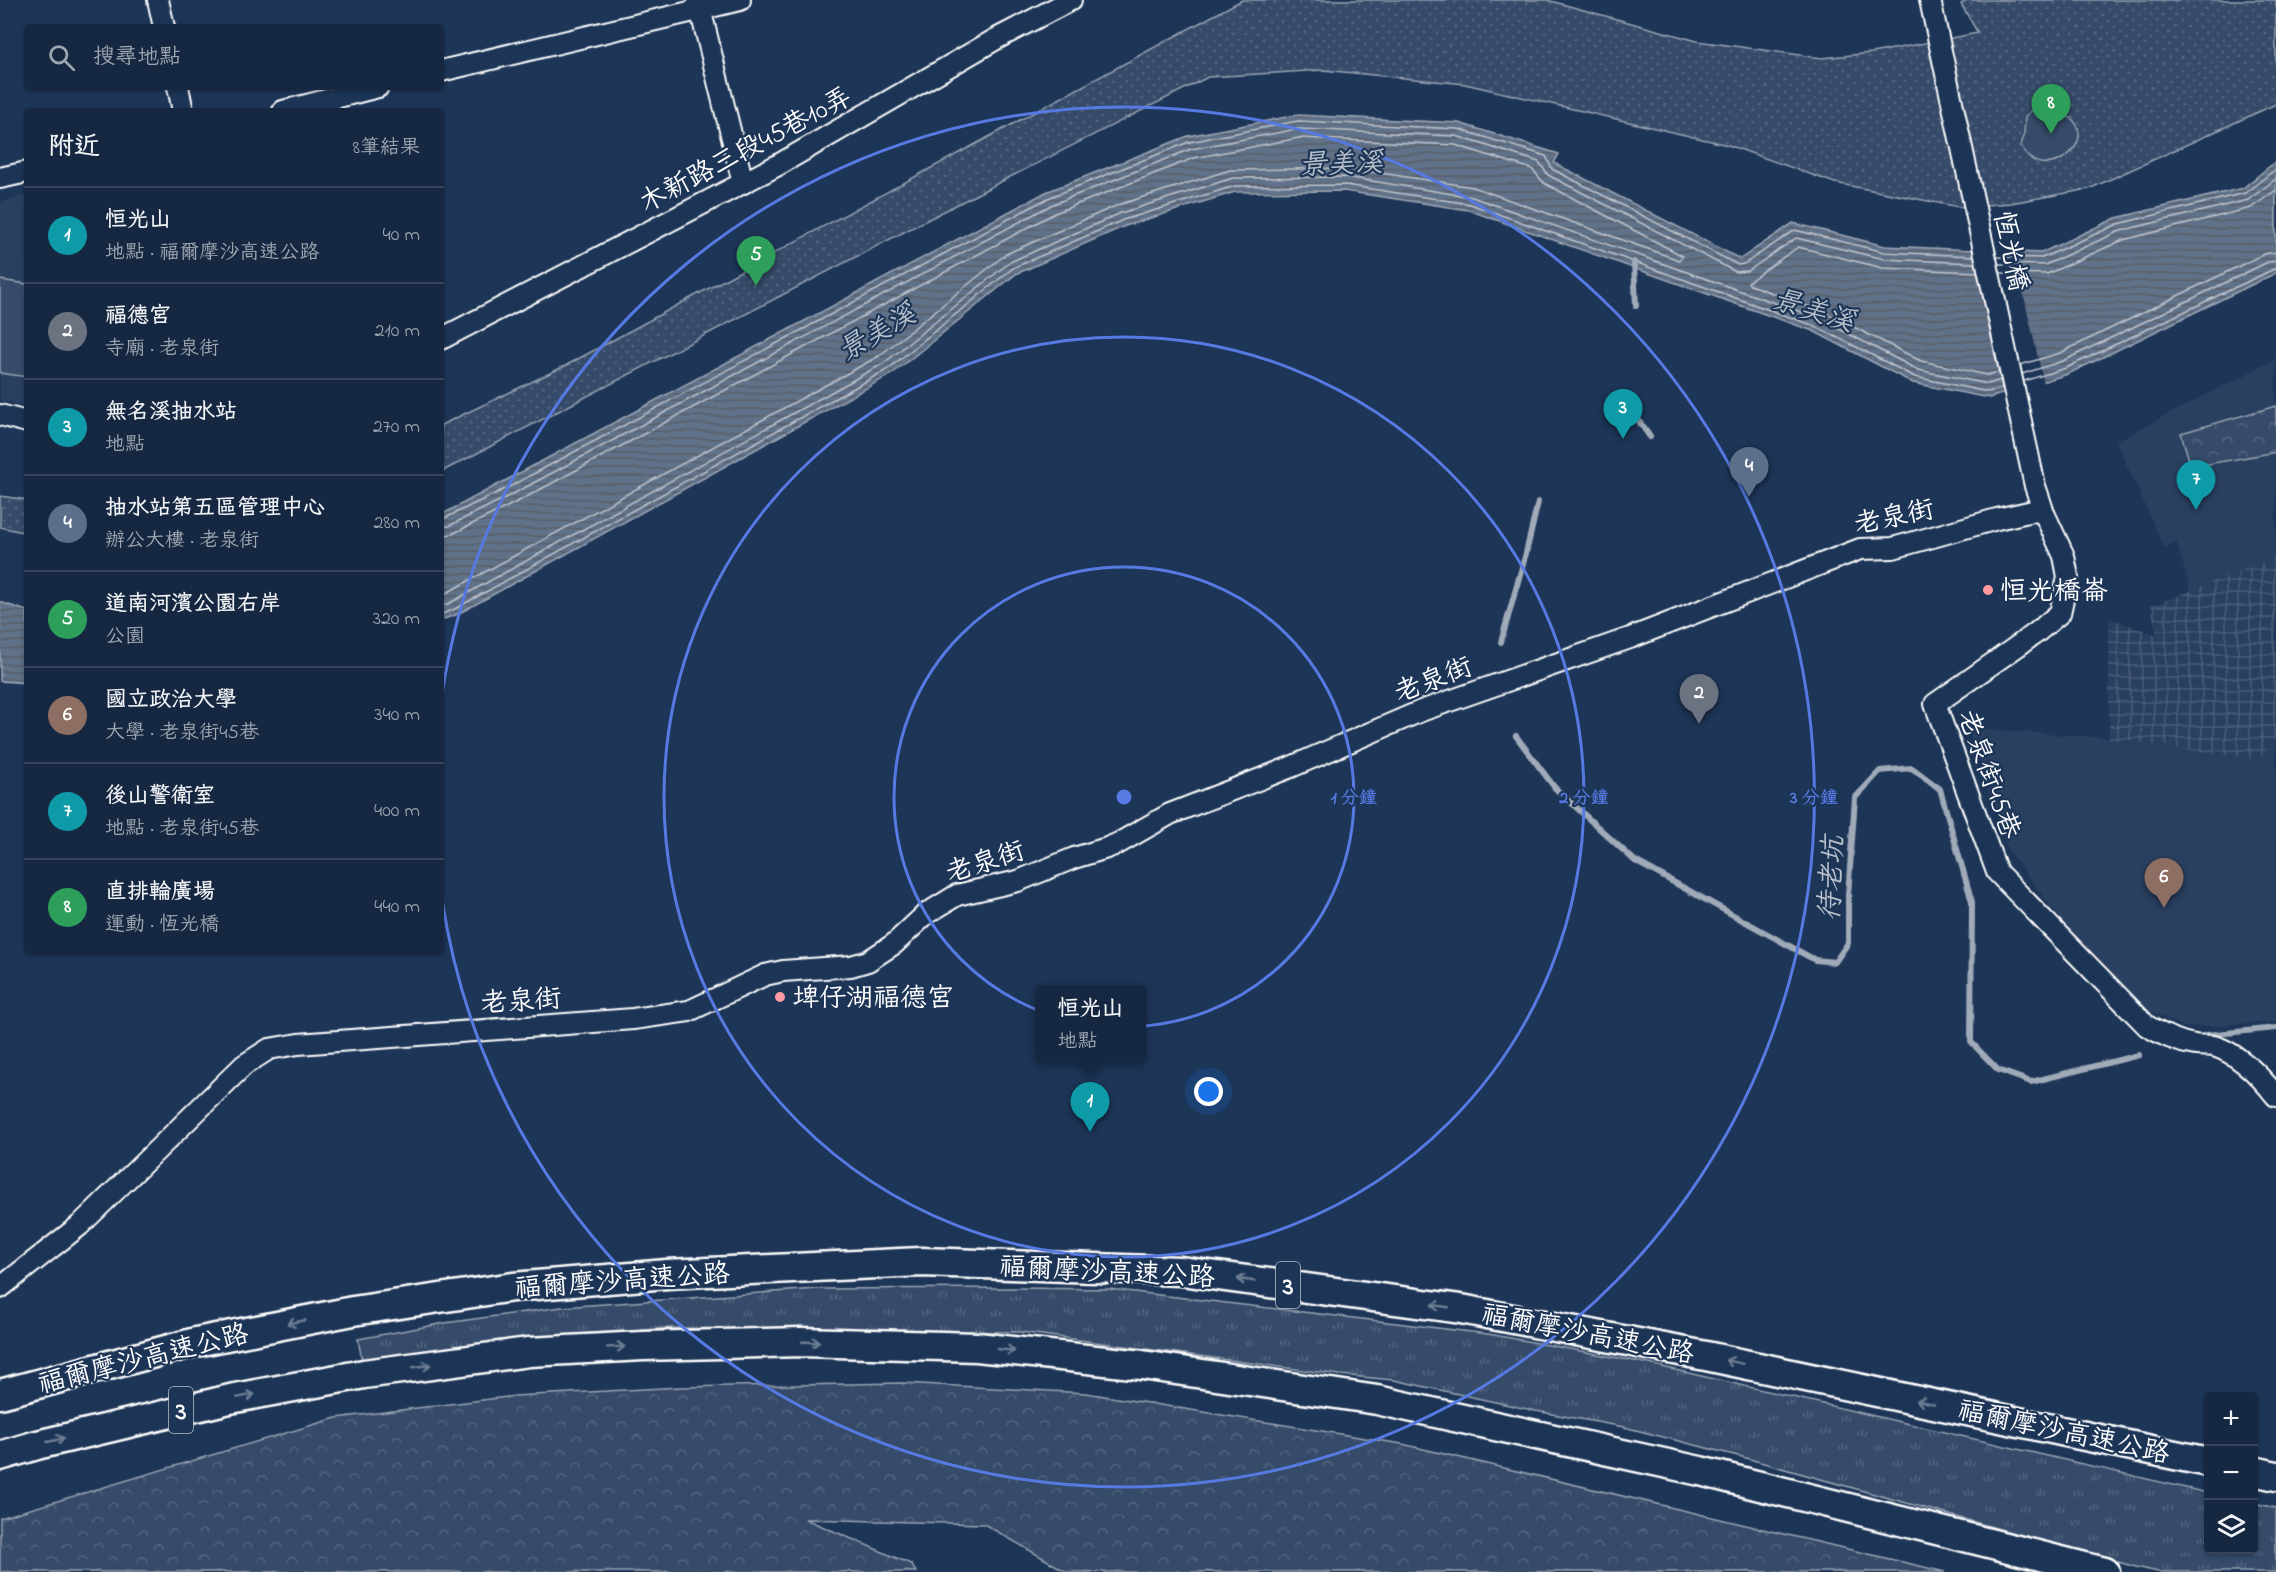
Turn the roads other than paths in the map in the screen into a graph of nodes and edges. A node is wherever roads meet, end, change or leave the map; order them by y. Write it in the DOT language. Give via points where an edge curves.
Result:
graph roads {
  1 [pos="158,0"];
  2 [pos="740,0"];
  3 [pos="1071,0"];
  4 [pos="1930,0"];
  5 [pos="699,5"];
  6 [pos="163,24"];
  7 [pos="444,70"];
  8 [pos="179,90"];
  9 [pos="366,90"];
  10 [pos="182,108"];
  11 [pos="295,108"];
  12 [pos="24,173"];
  13 [pos="0,178"];
  14 [pos="743,183"];
  15 [pos="444,337"];
  16 [pos="0,415"];
  17 [pos="24,421"];
  18 [pos="2044,513"];
  19 [pos="2276,1096"];
  20 [pos="0,1288"];
  21 [pos="0,1394"];
  22 [pos="0,1456"];
  23 [pos="2204,1461"];
  24 [pos="2258,1472"];
  25 [pos="2276,1476"];
  26 [pos="2105,1572"];
  1 -- 6 [label="street"];
  2 -- 5 [label="street"];
  3 -- 14 [label="street, 木新路三段45巷10弄"];
  4 -- 18 [label="street, 恆光橋"];
  5 -- 7 [label="street"];
  5 -- 14 [label="street"];
  8 -- 10 [label="street"];
  9 -- 11 [label="street"];
  12 -- 13 [label="street"];
  14 -- 15 [label="street, 木新路三段45巷10弄"];
  16 -- 17 [label="street"];
  18 -- 19 [label="street, 老泉街45巷" via="2064,556 2068,577 2060,613 1935,704 1996,872 2147,1026 2170,1039 2214,1046 2241,1061"];
  18 -- 20 [label="street, 老泉街" via="2032,511 1997,519 1893,548 1860,549 1629,638 1421,711 1170,814 1107,848 1018,881 957,895 926,914 894,944 868,961 765,975 689,1011 269,1049 244,1065 80,1226"];
  23 -- 21 [label="highway, 福爾摩沙高速公路 / 3, one-way" via="1706,1356 1461,1309 1181,1271 921,1262 690,1273 513,1287 353,1311 196,1342"];
  22 -- 26 [label="highway, 3, one-way" via="231,1399 364,1374 529,1352 801,1342 977,1347 1130,1363 1377,1400 1700,1471"];
  24 -- 25 [label="highway"];
}
